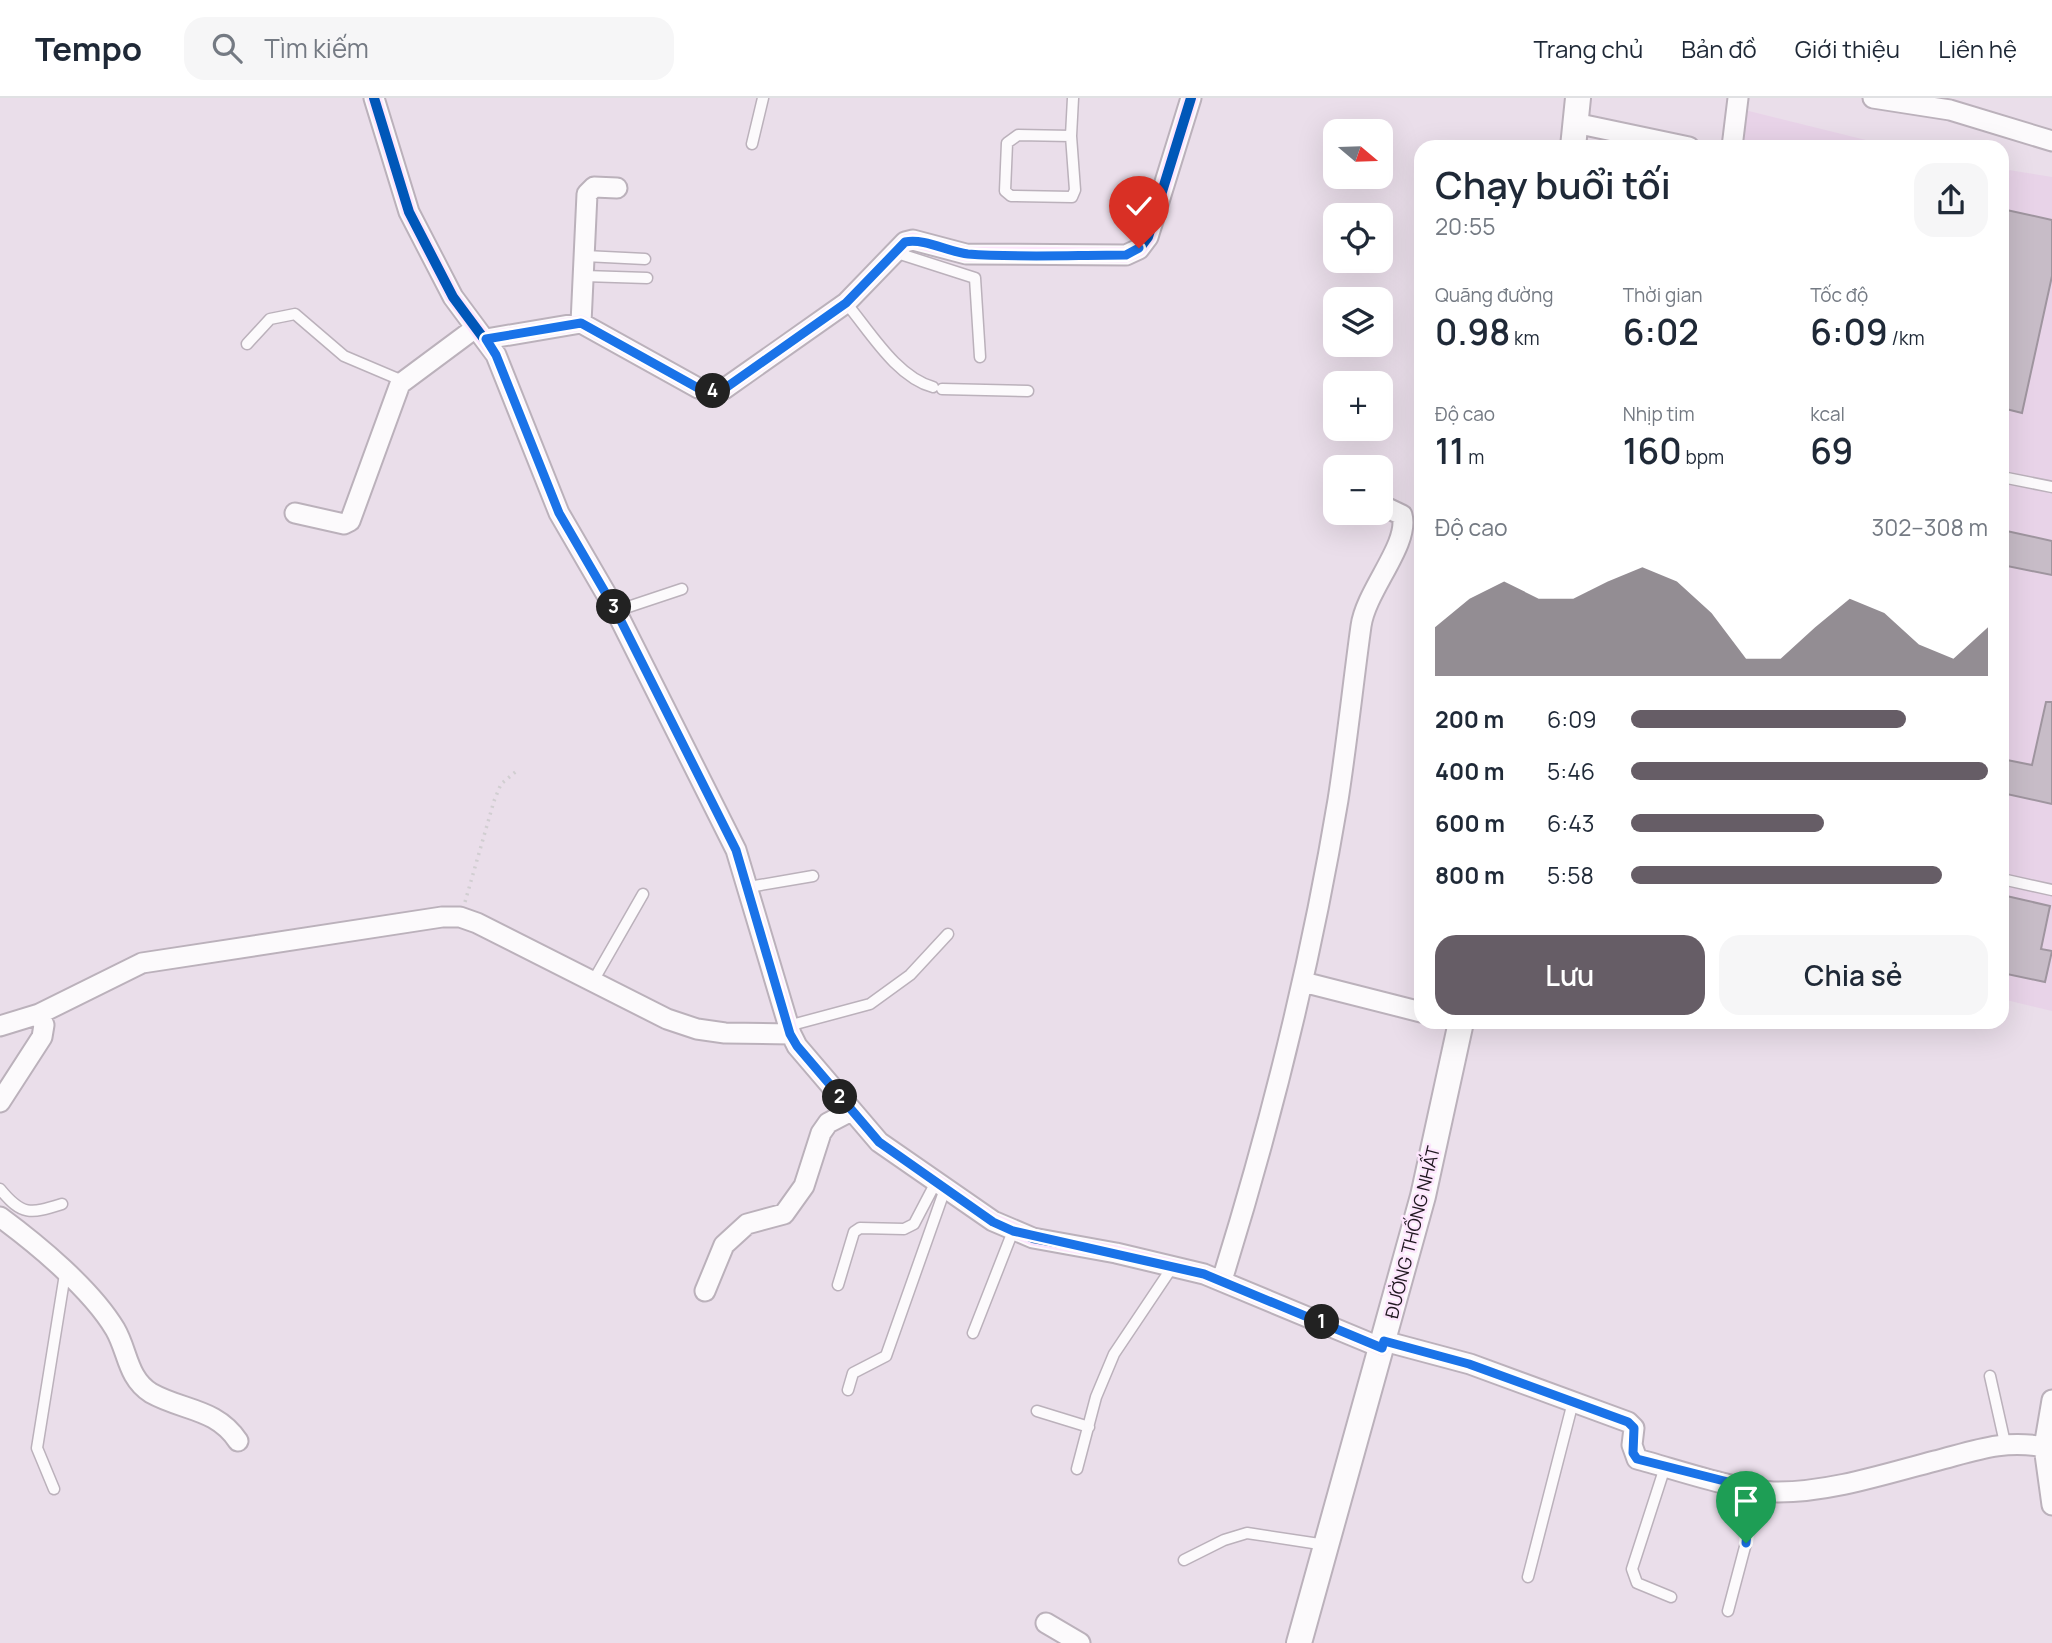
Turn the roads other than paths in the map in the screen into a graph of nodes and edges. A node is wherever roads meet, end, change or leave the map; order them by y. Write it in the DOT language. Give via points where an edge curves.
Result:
graph roads {
  1 [pos="374,98"];
  2 [pos="763,98"];
  3 [pos="1073,98"];
  4 [pos="1191,98"];
  5 [pos="1578,98"];
  6 [pos="1738,98"];
  7 [pos="1873,98"];
  8 [pos="1574,135"];
  9 [pos="1071,136"];
  10 [pos="1622,140"];
  11 [pos="1733,140"];
  12 [pos="2052,141"];
  13 [pos="752,144"];
  14 [pos="617,188"];
  15 [pos="893,252"];
  16 [pos="645,260"];
  17 [pos="584,266"];
  18 [pos="647,278"];
  19 [pos="846,303"];
  20 [pos="581,323"];
  21 [pos="480,334"];
  22 [pos="247,344"];
  23 [pos="980,357"];
  24 [pos="403,381"];
  25 [pos="1028,391"];
  26 [pos="2009,478"];
  27 [pos="2052,487"];
  28 [pos="1393,511"];
  29 [pos="295,513"];
  30 [pos="682,589"];
  31 [pos="616,611"];
  32 [pos="813,876"];
  33 [pos="2009,881"];
  34 [pos="749,887"];
  35 [pos="2052,890"];
  36 [pos="643,894"];
  37 [pos="948,934"];
  38 [pos="1303,982"];
  39 [pos="592,984"];
  40 [pos="1414,1010"];
  41 [pos="39,1014"];
  42 [pos="0,1026"];
  43 [pos="1459,1029"];
  44 [pos="789,1030"];
  45 [pos="0,1102"];
  46 [pos="851,1111"];
  47 [pos="941,1185"];
  48 [pos="0,1189"];
  49 [pos="62,1204"];
  50 [pos="0,1217"];
  51 [pos="1013,1231"];
  52 [pos="1173,1266"];
  53 [pos="65,1273"];
  54 [pos="1222,1280"];
  55 [pos="838,1285"];
  56 [pos="705,1291"];
  57 [pos="973,1333"];
  58 [pos="1383,1345"];
  59 [pos="1990,1376"];
  60 [pos="848,1390"];
  61 [pos="2052,1400"];
  62 [pos="1573,1402"];
  63 [pos="1037,1411"];
  64 [pos="1089,1427"];
  65 [pos="238,1441"];
  66 [pos="2005,1443"];
  67 [pos="2044,1447"];
  68 [pos="1665,1467"];
  69 [pos="1077,1469"];
  70 [pos="1752,1488"];
  71 [pos="54,1489"];
  72 [pos="2052,1505"];
  73 [pos="1327,1545"];
  74 [pos="1184,1560"];
  75 [pos="1528,1577"];
  76 [pos="1671,1597"];
  77 [pos="1727,1611"];
  78 [pos="1046,1623"];
  79 [pos="1080,1643"];
  80 [pos="1300,1643"];
  1 -- 21 [label="street" via="409,212 453,297"];
  2 -- 13 [label="lane"];
  3 -- 9 [label="lane"];
  4 -- 15 [label="street" via="1148,237 1126,255 987,255 913,240"];
  5 -- 8 [label="street"];
  6 -- 11 [label="street"];
  7 -- 12 [label="street" via="1950,110"];
  8 -- 10 [label="street"];
  9 -- 9 [label="lane" via="1012,138 1007,143 1005,191 1011,196 1072,197"];
  14 -- 17 [label="street" via="594,187 587,194"];
  15 -- 19 [label="street"];
  15 -- 23 [label="lane" via="975,278"];
  16 -- 17 [label="lane"];
  17 -- 18 [label="lane"];
  17 -- 20 [label="street"];
  19 -- 20 [label="street" via="724,389 711,392"];
  19 -- 25 [label="lane" via="913,378 937,388"];
  20 -- 21 [label="street"];
  21 -- 24 [label="street"];
  21 -- 31 [label="street" via="496,355 559,513"];
  22 -- 24 [label="lane" via="270,319 295,314 344,356"];
  24 -- 29 [label="street" via="350,521 344,524"];
  26 -- 27 [label="lane"];
  28 -- 38 [label="street" via="1402,515 1403,537 1362,618 1338,800"];
  30 -- 31 [label="lane"];
  31 -- 34 [label="street" via="736,850"];
  32 -- 34 [label="lane"];
  33 -- 35 [label="lane"];
  34 -- 44 [label="street"];
  36 -- 39 [label="lane"];
  37 -- 44 [label="lane" via="910,975 870,1004"];
  38 -- 40 [label="street"];
  38 -- 54 [label="street" via="1251,1188"];
  39 -- 41 [label="street" via="477,923 442,917 161,959 121,972"];
  39 -- 44 [label="street" via="697,1029 725,1033"];
  41 -- 42 [label="street"];
  41 -- 45 [label="street" via="44,1025 41,1037"];
  43 -- 58 [label="street, ĐƯỜNG THỐNG NHẤT" via="1423,1196"];
  44 -- 46 [label="street"];
  46 -- 47 [label="street" via="879,1142"];
  46 -- 56 [label="street" via="828,1123 821,1133 804,1186 783,1214 747,1224 724,1245"];
  47 -- 51 [label="street"];
  47 -- 55 [label="lane" via="914,1224 854,1232"];
  47 -- 60 [label="lane" via="886,1356 853,1373"];
  48 -- 49 [label="lane" via="23,1211"];
  50 -- 53 [label="street"];
  51 -- 52 [label="street"];
  51 -- 57 [label="lane"];
  52 -- 54 [label="street"];
  52 -- 64 [label="lane" via="1114,1354"];
  53 -- 65 [label="street" via="115,1330 134,1377 142,1385 215,1418 227,1425"];
  53 -- 71 [label="lane" via="37,1448"];
  54 -- 58 [label="street"];
  58 -- 62 [label="street" via="1469,1364"];
  58 -- 73 [label="street, ĐƯỜNG THỐNG NHẤT"];
  59 -- 66 [label="lane"];
  61 -- 67 [label="street"];
  62 -- 68 [label="street" via="1631,1424 1634,1457"];
  62 -- 75 [label="lane"];
  63 -- 64 [label="lane"];
  64 -- 69 [label="lane"];
  66 -- 67 [label="street"];
  66 -- 70 [label="street" via="1876,1477 1776,1492"];
  67 -- 72 [label="street"];
  68 -- 70 [label="street"];
  68 -- 76 [label="lane" via="1632,1569 1637,1583"];
  70 -- 77 [label="lane" via="1746,1543"];
  73 -- 74 [label="lane" via="1247,1533"];
  73 -- 80 [label="street, ĐƯỜNG THỐNG NHẤT"];
  78 -- 79 [label="street"];
}
